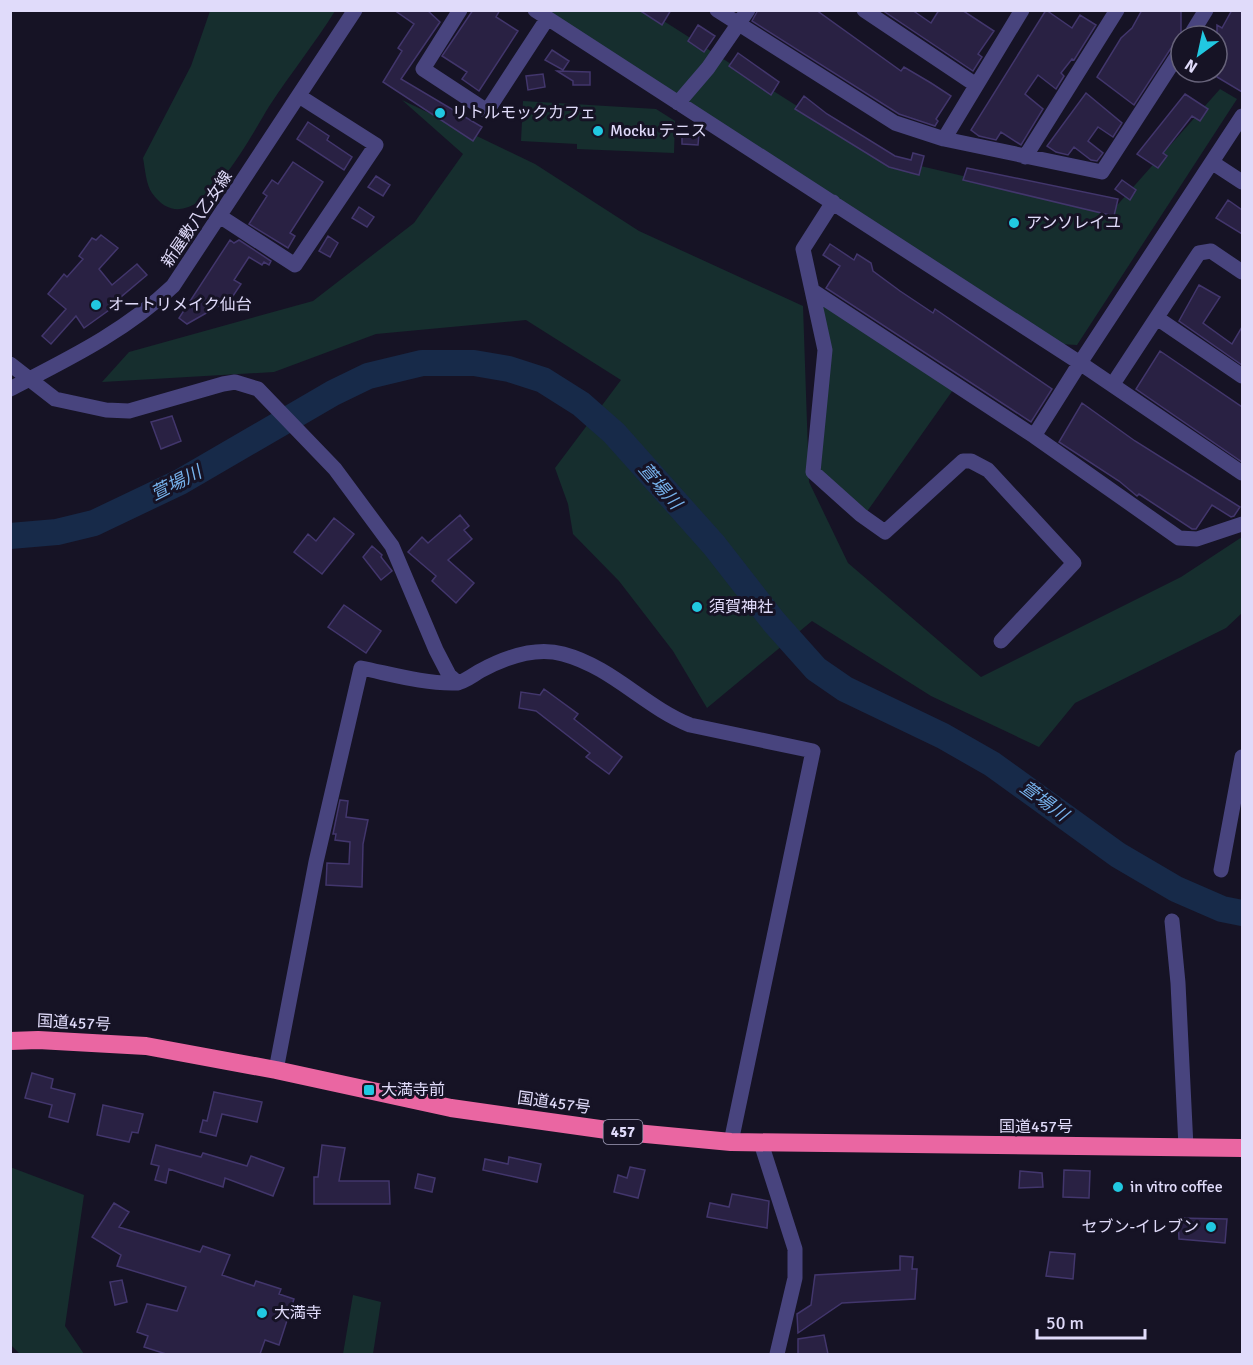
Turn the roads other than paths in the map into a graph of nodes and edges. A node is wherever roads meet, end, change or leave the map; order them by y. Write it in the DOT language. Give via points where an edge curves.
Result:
graph roads {
  1 [pos="355,10"];
  2 [pos="460,10"];
  3 [pos="717,10"];
  4 [pos="748,10"];
  5 [pos="864,10"];
  6 [pos="1117,10"];
  7 [pos="1206,10"];
  8 [pos="1014,13"];
  9 [pos="541,15"];
  10 [pos="1197,24"];
  11 [pos="738,26"];
  12 [pos="1169,69"];
  13 [pos="976,85"];
  14 [pos="299,96"];
  15 [pos="678,103"];
  16 [pos="1242,116"];
  17 [pos="944,139"];
  18 [pos="1025,157"];
  19 [pos="1213,163"];
  20 [pos="1242,182"];
  21 [pos="833,202"];
  22 [pos="221,217"];
  23 [pos="1242,273"];
  24 [pos="813,291"];
  25 [pos="1157,318"];
  26 [pos="1080,363"];
  27 [pos="10,364"];
  28 [pos="1242,376"];
  29 [pos="29,379"];
  30 [pos="1113,384"];
  31 [pos="10,389"];
  32 [pos="1034,436"];
  33 [pos="1242,473"];
  34 [pos="1242,524"];
  35 [pos="1001,641"];
  36 [pos="458,683"];
  37 [pos="1242,757"];
  38 [pos="1221,870"];
  39 [pos="1172,921"];
  40 [pos="10,1041"];
  41 [pos="276,1070"];
  42 [pos="731,1142"];
  43 [pos="761,1143"];
  44 [pos="1186,1147"];
  45 [pos="1242,1148"];
  46 [pos="777,1354"];
  1 -- 14 [label="street, 新屋敷八乙女線"];
  2 -- 9 [label="street" via="423,69 488,111"];
  3 -- 11 [label="street"];
  4 -- 11 [label="street"];
  5 -- 13 [label="street"];
  6 -- 18 [label="street"];
  7 -- 10 [label="street"];
  8 -- 13 [label="street"];
  9 -- 15 [label="street"];
  11 -- 15 [label="street"];
  11 -- 17 [label="street" via="895,123"];
  12 -- 18 [label="street" via="1102,172"];
  13 -- 17 [label="street"];
  14 -- 22 [label="street, 新屋敷八乙女線"];
  14 -- 22 [label="street" via="376,145 296,265"];
  15 -- 21 [label="street"];
  16 -- 19 [label="street"];
  17 -- 18 [label="street"];
  19 -- 20 [label="street"];
  19 -- 26 [label="street"];
  21 -- 24 [label="street" via="803,249"];
  21 -- 26 [label="street"];
  22 -- 29 [label="street, 新屋敷八乙女線" via="173,286 156,303 105,339"];
  23 -- 25 [label="street" via="1211,251 1200,253"];
  24 -- 32 [label="street"];
  24 -- 35 [label="street" via="825,350 813,472 885,532 963,461 971,461 988,470 1074,563"];
  25 -- 28 [label="street"];
  25 -- 30 [label="street"];
  26 -- 30 [label="street"];
  26 -- 32 [label="street"];
  27 -- 29 [label="street"];
  29 -- 31 [label="street, 新屋敷八乙女線"];
  29 -- 36 [label="street" via="55,399 69,404 129,411 223,384 236,382 258,389 323,457 392,546 436,650 449,675"];
  30 -- 33 [label="street"];
  32 -- 34 [label="street" via="1179,538 1197,539"];
  36 -- 41 [label="street" via="361,668 316,862"];
  36 -- 42 [label="street" via="498,661 518,655 562,654 599,667 690,725 813,751"];
  37 -- 38 [label="street"];
  39 -- 44 [label="street"];
  40 -- 41 [label="highway, 国道457号 / 457" via="146,1046"];
  41 -- 42 [label="highway, 国道457号 / 457" via="452,1108 614,1131"];
  42 -- 43 [label="highway, 国道457号 / 457"];
  43 -- 44 [label="highway, 国道457号 / 457"];
  43 -- 46 [label="street" via="795,1249 795,1278"];
  44 -- 45 [label="highway, 国道457号 / 457"];
}
